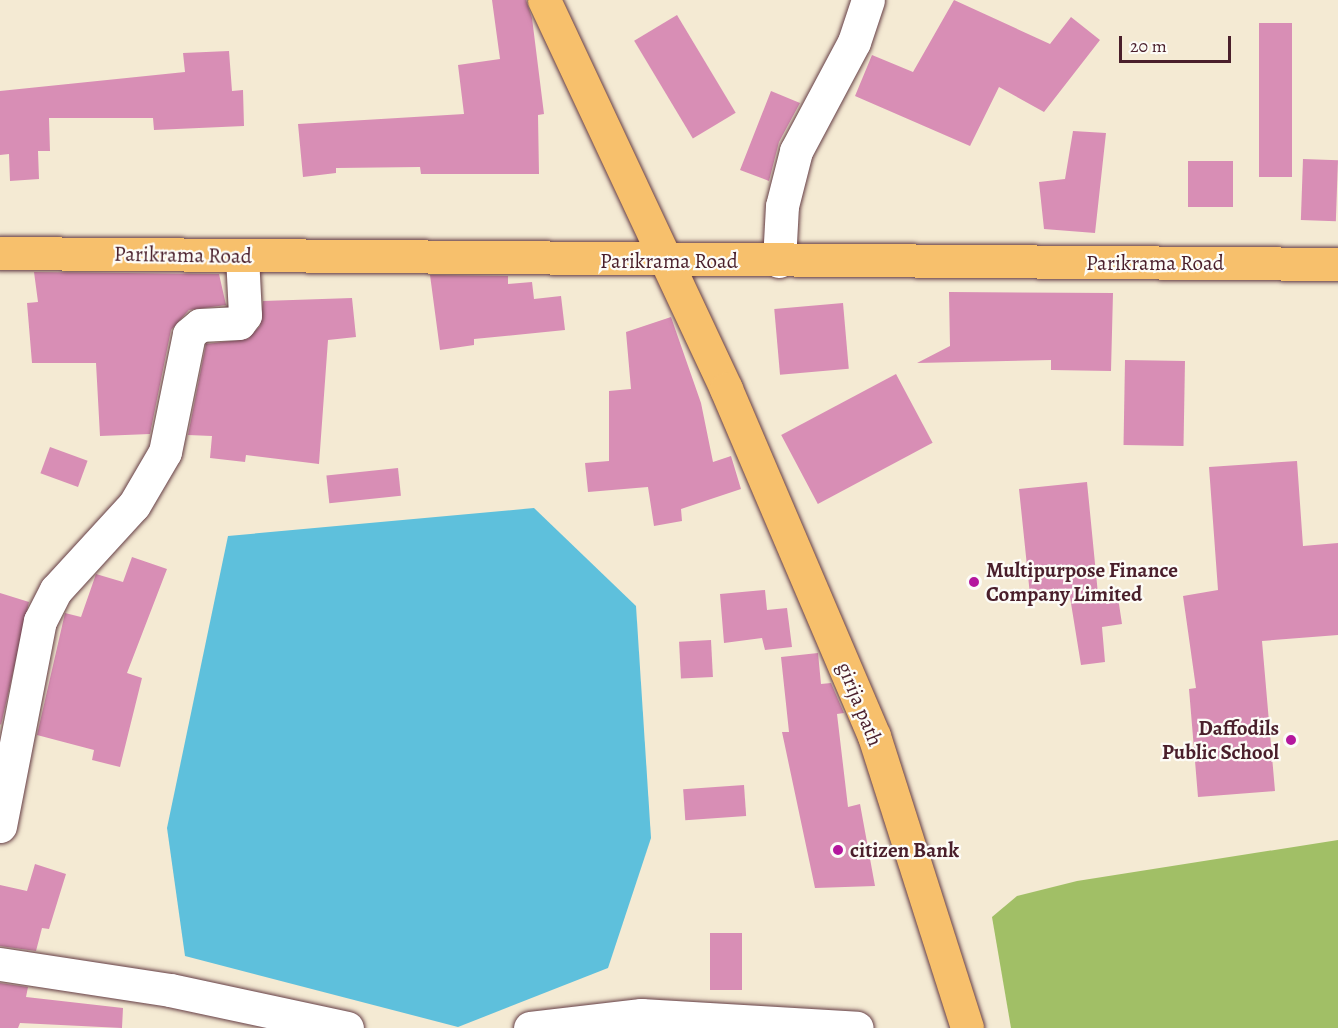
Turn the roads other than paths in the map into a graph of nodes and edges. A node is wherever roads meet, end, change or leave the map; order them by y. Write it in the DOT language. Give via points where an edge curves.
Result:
graph roads {
  1 [pos="544,0"];
  2 [pos="868,0"];
  3 [pos="0,253"];
  4 [pos="242,256"];
  5 [pos="669,261"];
  6 [pos="779,261"];
  7 [pos="1338,264"];
  8 [pos="0,826"];
  9 [pos="0,964"];
  10 [pos="347,1028"];
  11 [pos="530,1028"];
  12 [pos="857,1028"];
  13 [pos="967,1028"];
  1 -- 5 [label="main road, girija path"];
  2 -- 6 [label="street" via="854,42 795,151 782,206"];
  3 -- 4 [label="main road, Parikrama Road"];
  4 -- 5 [label="main road, Parikrama Road"];
  4 -- 8 [label="street" via="245,315 239,323 200,326 189,334 165,452 134,505 56,590 40,621"];
  5 -- 6 [label="main road, Parikrama Road"];
  5 -- 13 [label="main road, girija path" via="874,736"];
  6 -- 7 [label="main road, Parikrama Road"];
  9 -- 10 [label="street" via="170,990"];
  11 -- 12 [label="street" via="641,1015"];
}
